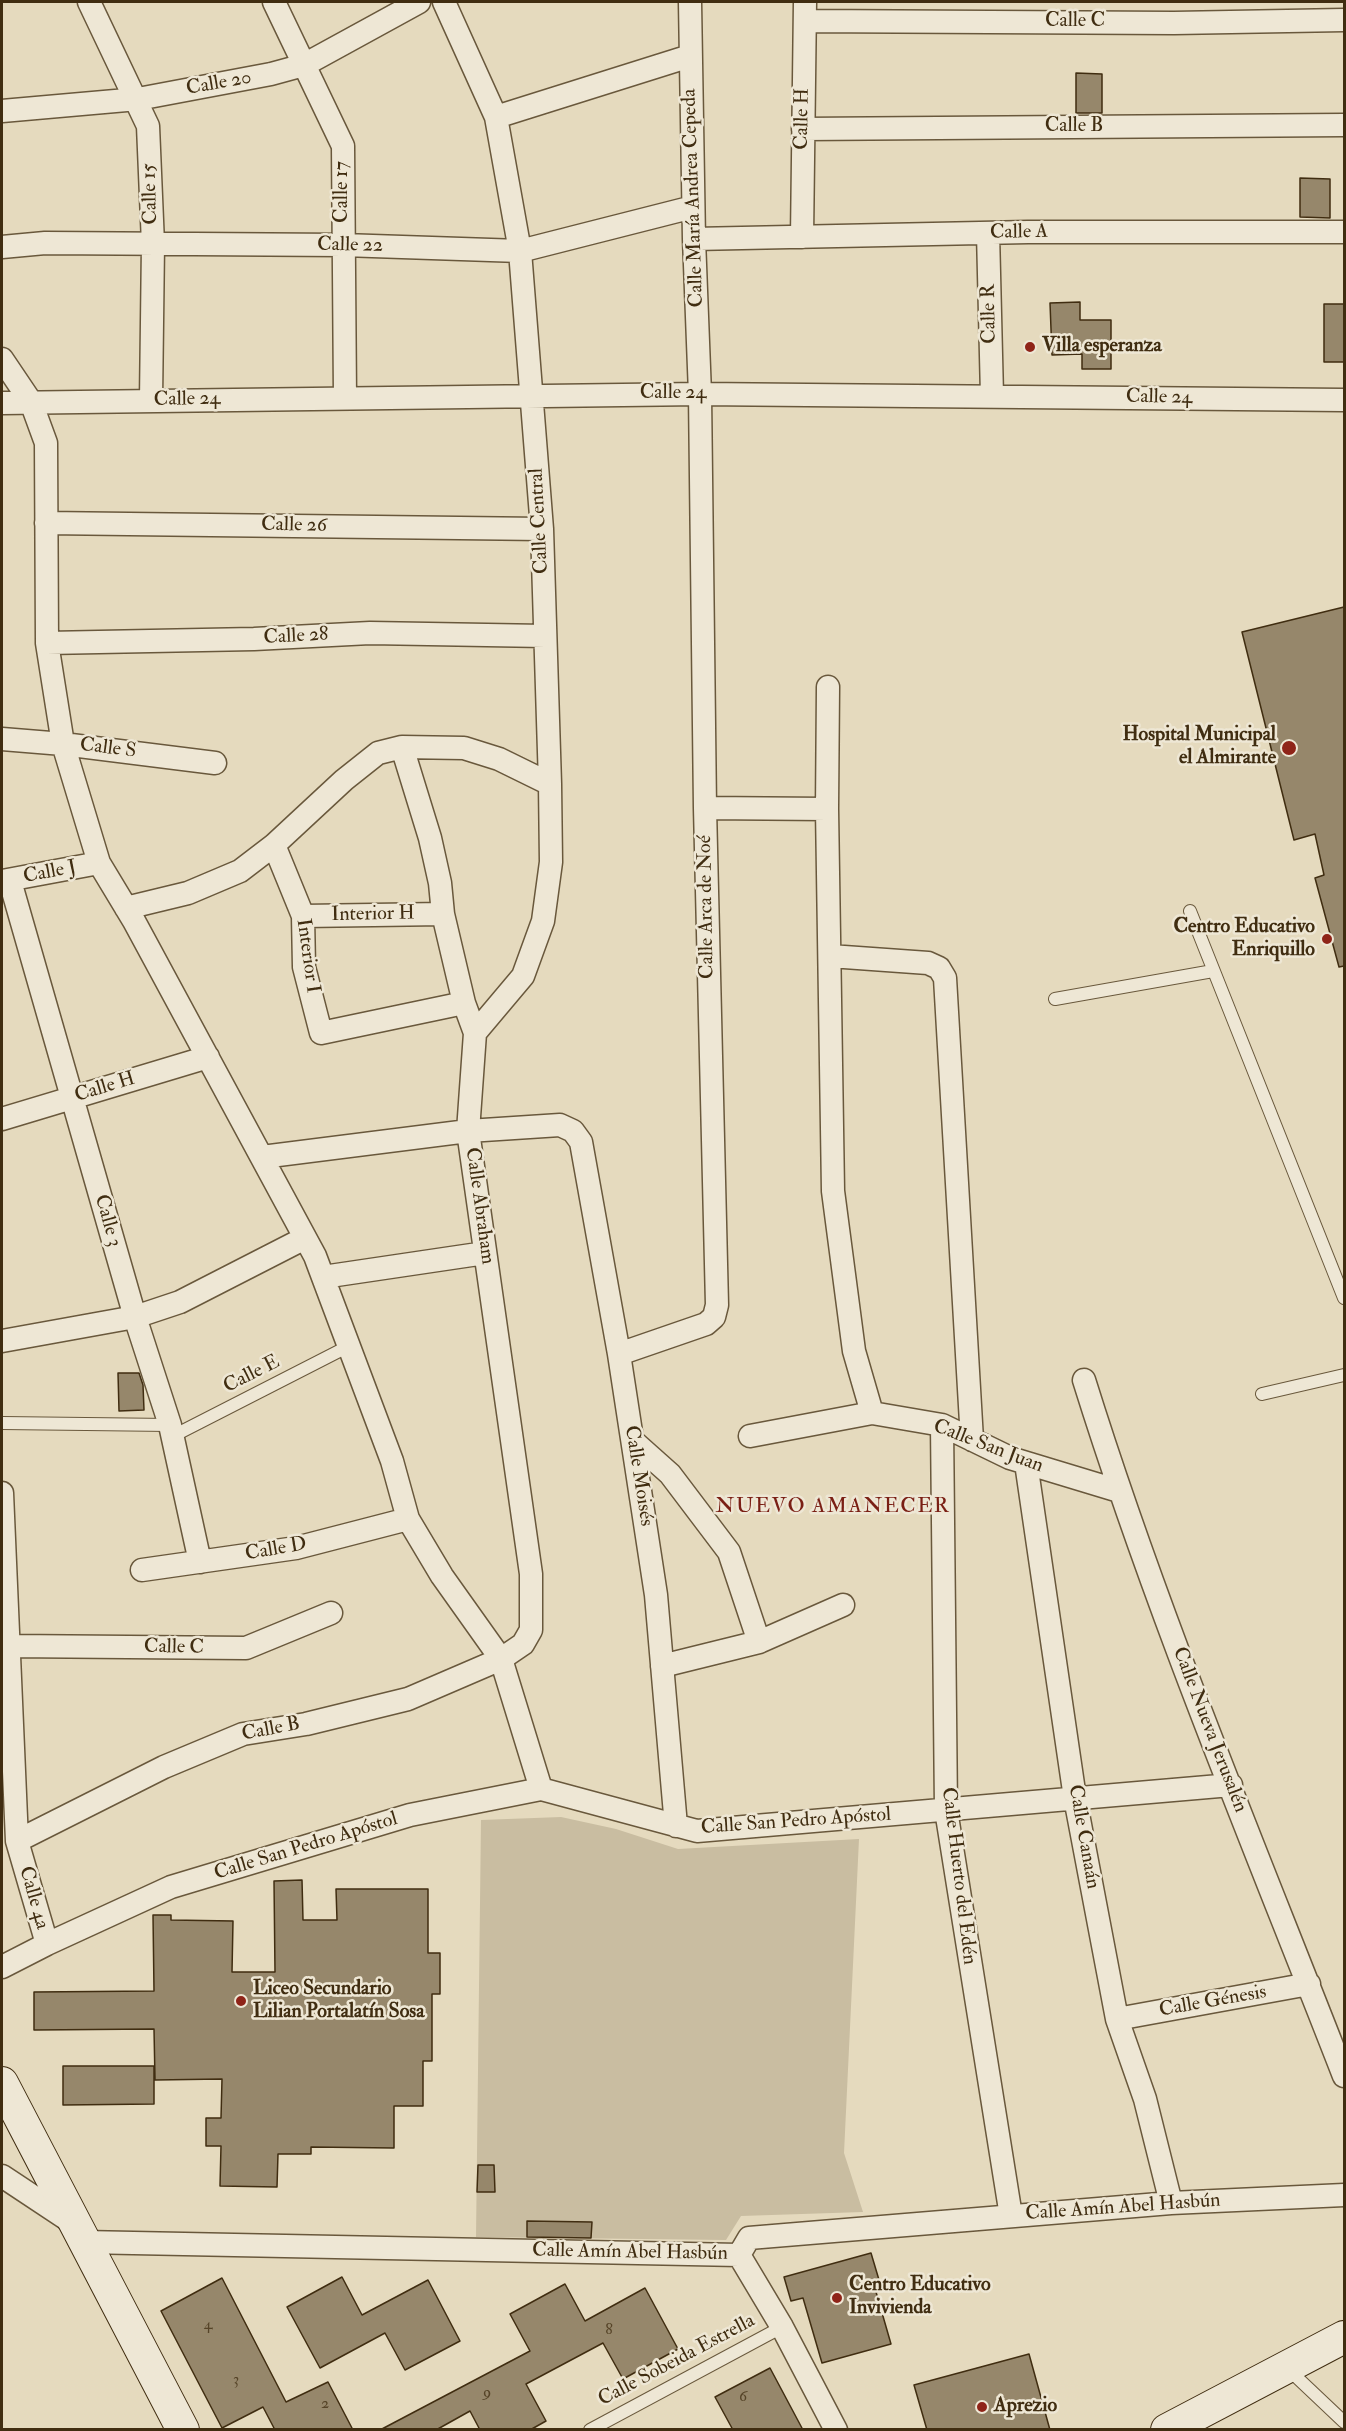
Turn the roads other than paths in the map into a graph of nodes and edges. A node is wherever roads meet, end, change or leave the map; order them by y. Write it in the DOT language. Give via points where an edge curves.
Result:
graph roads {
  1 [pos="88,2"];
  2 [pos="273,2"];
  3 [pos="419,2"];
  4 [pos="444,2"];
  5 [pos="690,2"];
  6 [pos="805,11"];
  7 [pos="1344,20"];
  8 [pos="690,56"];
  9 [pos="304,65"];
  10 [pos="138,99"];
  11 [pos="2,111"];
  12 [pos="496,117"];
  13 [pos="1344,125"];
  14 [pos="803,129"];
  15 [pos="693,207"];
  16 [pos="1344,232"];
  17 [pos="988,233"];
  18 [pos="802,237"];
  19 [pos="694,239"];
  20 [pos="153,244"];
  21 [pos="343,245"];
  22 [pos="2,247"];
  23 [pos="520,251"];
  24 [pos="2,359"];
  25 [pos="700,394"];
  26 [pos="532,396"];
  27 [pos="992,396"];
  28 [pos="345,398"];
  29 [pos="151,400"];
  30 [pos="1344,400"];
  31 [pos="31,402"];
  32 [pos="2,403"];
  33 [pos="46,523"];
  34 [pos="542,529"];
  35 [pos="544,636"];
  36 [pos="47,643"];
  37 [pos="828,687"];
  38 [pos="2,739"];
  39 [pos="63,744"];
  40 [pos="402,747"];
  41 [pos="215,763"];
  42 [pos="550,784"];
  43 [pos="705,808"];
  44 [pos="828,809"];
  45 [pos="274,845"];
  46 [pos="99,863"];
  47 [pos="6,881"];
  48 [pos="126,908"];
  49 [pos="1190,911"];
  50 [pos="443,914"];
  51 [pos="303,916"];
  52 [pos="830,956"];
  53 [pos="1213,971"];
  54 [pos="1055,999"];
  55 [pos="464,1003"];
  56 [pos="475,1033"];
  57 [pos="208,1057"];
  58 [pos="71,1098"];
  59 [pos="2,1119"];
  60 [pos="468,1131"];
  61 [pos="262,1157"];
  62 [pos="305,1238"];
  63 [pos="485,1253"];
  64 [pos="323,1277"];
  65 [pos="1344,1298"];
  66 [pos="135,1317"];
  67 [pos="2,1341"];
  68 [pos="349,1346"];
  69 [pos="620,1354"];
  70 [pos="1344,1375"];
  71 [pos="1084,1380"];
  72 [pos="1262,1394"];
  73 [pos="872,1413"];
  74 [pos="2,1423"];
  75 [pos="942,1425"];
  76 [pos="171,1431"];
  77 [pos="750,1436"];
  78 [pos="972,1440"];
  79 [pos="633,1441"];
  80 [pos="1026,1463"];
  81 [pos="1119,1491"];
  82 [pos="2,1493"];
  83 [pos="408,1519"];
  84 [pos="200,1562"];
  85 [pos="142,1570"];
  86 [pos="843,1605"];
  87 [pos="331,1613"];
  88 [pos="759,1642"];
  89 [pos="10,1646"];
  90 [pos="501,1659"];
  91 [pos="662,1666"];
  92 [pos="1231,1785"];
  93 [pos="541,1789"];
  94 [pos="1076,1798"];
  95 [pos="946,1810"];
  96 [pos="676,1826"];
  97 [pos="17,1841"];
  98 [pos="46,1944"];
  99 [pos="2,1967"];
  100 [pos="1309,1984"];
  101 [pos="1117,2019"];
  102 [pos="1344,2076"];
  103 [pos="2,2083"];
  104 [pos="2,2176"];
  105 [pos="1344,2195"];
  106 [pos="1171,2204"];
  107 [pos="1011,2216"];
  108 [pos="78,2232"];
  109 [pos="739,2255"];
  110 [pos="782,2328"];
  111 [pos="1344,2337"];
  112 [pos="1287,2368"];
  113 [pos="1344,2422"];
  114 [pos="183,2430"];
  115 [pos="590,2430"];
  116 [pos="836,2430"];
  117 [pos="1167,2430"];
  1 -- 10 [label="street, Calle 15"];
  2 -- 9 [label="street, Calle 17"];
  3 -- 9 [label="street, Calle 20"];
  4 -- 12 [label="street, Calle Central"];
  5 -- 8 [label="street, Calle María Andrea Cepeda"];
  6 -- 7 [label="street, Calle C" via="1174,23"];
  6 -- 14 [label="street, Calle H"];
  8 -- 12 [label="street"];
  8 -- 15 [label="street, Calle María Andrea Cepeda"];
  9 -- 10 [label="street, Calle 20"];
  9 -- 21 [label="street, Calle 17" via="343,146"];
  10 -- 11 [label="street, Calle 20"];
  10 -- 20 [label="street, Calle 15" via="148,126"];
  12 -- 23 [label="street, Calle Central"];
  13 -- 14 [label="street, Calle B"];
  14 -- 18 [label="street, Calle H"];
  15 -- 19 [label="street, Calle María Andrea Cepeda"];
  15 -- 23 [label="street, Calle 22"];
  16 -- 17 [label="street, Calle A"];
  17 -- 18 [label="street, Calle A"];
  17 -- 27 [label="street, Calle R"];
  18 -- 19 [label="street, Calle A"];
  19 -- 25 [label="street, Calle María Andrea Cepeda"];
  20 -- 21 [label="street, Calle 22"];
  20 -- 22 [label="street, Calle 22" via="45,243"];
  20 -- 29 [label="street, Calle 15"];
  21 -- 23 [label="street, Calle 22"];
  21 -- 28 [label="street, Calle 17"];
  23 -- 26 [label="street, Calle Central"];
  24 -- 31 [label="street"];
  25 -- 26 [label="street, Calle 24"];
  25 -- 27 [label="street, Calle 24"];
  25 -- 43 [label="street, Calle Arca de Noé"];
  26 -- 28 [label="street, Calle 24"];
  26 -- 34 [label="street, Calle Central"];
  27 -- 30 [label="street, Calle 24"];
  28 -- 29 [label="street, Calle 24"];
  29 -- 31 [label="street, Calle 24"];
  31 -- 32 [label="street, Calle 24"];
  31 -- 33 [label="street" via="46,443"];
  33 -- 34 [label="street, Calle 26"];
  33 -- 36 [label="street"];
  34 -- 35 [label="street, Calle Central"];
  35 -- 36 [label="street, Calle 28" via="370,633"];
  35 -- 42 [label="street, Calle Central"];
  36 -- 39 [label="street"];
  37 -- 44 [label="street"];
  38 -- 39 [label="street, Calle S"];
  39 -- 41 [label="street, Calle S"];
  39 -- 46 [label="street"];
  40 -- 42 [label="street" via="464,748 499,759"];
  40 -- 45 [label="street" via="378,753"];
  40 -- 50 [label="street, Calle Abraham" via="430,838"];
  42 -- 56 [label="street, Calle Central" via="551,862 543,921 523,976"];
  43 -- 44 [label="street"];
  43 -- 69 [label="street, Calle Arca de Noé" via="717,1305 714,1317 706,1324"];
  44 -- 52 [label="street"];
  45 -- 48 [label="street" via="240,871 188,893"];
  45 -- 51 [label="street, Interior I"];
  46 -- 47 [label="street, Calle J"];
  46 -- 48 [label="street"];
  47 -- 58 [label="street, Calle 3"];
  48 -- 57 [label="street"];
  49 -- 53 [label="lane"];
  50 -- 51 [label="street, Interior H"];
  50 -- 55 [label="street, Calle Abraham"];
  51 -- 55 [label="street, Interior I" via="304,967 321,1033"];
  52 -- 73 [label="street" via="833,1191 854,1351"];
  52 -- 78 [label="street" via="928,963 939,968 945,978"];
  53 -- 54 [label="lane"];
  53 -- 65 [label="lane"];
  55 -- 56 [label="street, Calle Abraham"];
  56 -- 60 [label="street, Calle Abraham"];
  57 -- 58 [label="street, Calle H"];
  57 -- 61 [label="street"];
  58 -- 59 [label="street, Calle H"];
  58 -- 66 [label="street, Calle 3"];
  60 -- 61 [label="street"];
  60 -- 63 [label="street, Calle Abraham"];
  60 -- 69 [label="street, Calle Moisés" via="560,1125 573,1131 580,1142"];
  61 -- 62 [label="street"];
  62 -- 64 [label="street"];
  62 -- 66 [label="street" via="180,1302"];
  63 -- 64 [label="street"];
  63 -- 90 [label="street, Calle Abraham" via="533,1604 531,1630 523,1644"];
  64 -- 68 [label="street"];
  66 -- 67 [label="street"];
  66 -- 76 [label="street, Calle 3"];
  68 -- 76 [label="lane, Calle E"];
  68 -- 83 [label="street" via="392,1461"];
  69 -- 79 [label="street, Calle Moisés"];
  70 -- 72 [label="lane"];
  71 -- 81 [label="street, Calle Nueva Jerusalén"];
  73 -- 75 [label="street, Calle San Juan"];
  73 -- 77 [label="street, Calle San Juan"];
  74 -- 76 [label="lane, Calle E"];
  75 -- 78 [label="street, Calle San Juan"];
  75 -- 95 [label="street, Calle Huerto del Edén"];
  76 -- 84 [label="street, Calle 3"];
  78 -- 80 [label="street, Calle San Juan"];
  79 -- 88 [label="street" via="670,1474 729,1552"];
  79 -- 91 [label="street, Calle Moisés" via="656,1595"];
  80 -- 81 [label="street, Calle San Juan"];
  80 -- 94 [label="street, Calle Canaán"];
  81 -- 92 [label="street, Calle Nueva Jerusalén"];
  82 -- 89 [label="street, Calle 4a"];
  83 -- 84 [label="street, Calle D" via="296,1548"];
  83 -- 90 [label="street" via="442,1576"];
  84 -- 85 [label="street, Calle D"];
  86 -- 88 [label="street"];
  87 -- 89 [label="street, Calle C" via="246,1648"];
  88 -- 91 [label="street"];
  89 -- 97 [label="street, Calle 4a"];
  90 -- 93 [label="street"];
  90 -- 97 [label="street, Calle B" via="408,1699 306,1724 243,1734 164,1767"];
  91 -- 96 [label="street, Calle Moisés"];
  92 -- 94 [label="street, Calle San Pedro Apóstol"];
  92 -- 100 [label="street, Calle Nueva Jerusalén"];
  93 -- 96 [label="street, Calle San Pedro Apóstol"];
  93 -- 98 [label="street, Calle San Pedro Apóstol" via="410,1815 171,1887"];
  94 -- 95 [label="street, Calle San Pedro Apóstol"];
  94 -- 101 [label="street, Calle Canaán"];
  95 -- 96 [label="street, Calle San Pedro Apóstol" via="697,1831"];
  95 -- 107 [label="street, Calle Huerto del Edén"];
  97 -- 98 [label="street, Calle 4a"];
  98 -- 99 [label="street, Calle San Pedro Apóstol"];
  100 -- 101 [label="street, Calle Génesis"];
  100 -- 102 [label="street, Calle Nueva Jerusalén"];
  101 -- 106 [label="street, Calle Canaán" via="1145,2099"];
  103 -- 108 [label="street"];
  104 -- 108 [label="street"];
  105 -- 106 [label="street, Calle Amín Abel Hasbún"];
  106 -- 107 [label="street, Calle Amín Abel Hasbún"];
  107 -- 109 [label="street, Calle Amín Abel Hasbún" via="749,2238"];
  108 -- 109 [label="street, Calle Amín Abel Hasbún"];
  108 -- 114 [label="street"];
  109 -- 110 [label="street"];
  110 -- 115 [label="lane, Calle Sobeida Estrella"];
  110 -- 116 [label="street"];
  111 -- 112 [label="street"];
  112 -- 113 [label="lane"];
  112 -- 117 [label="street"];
}
